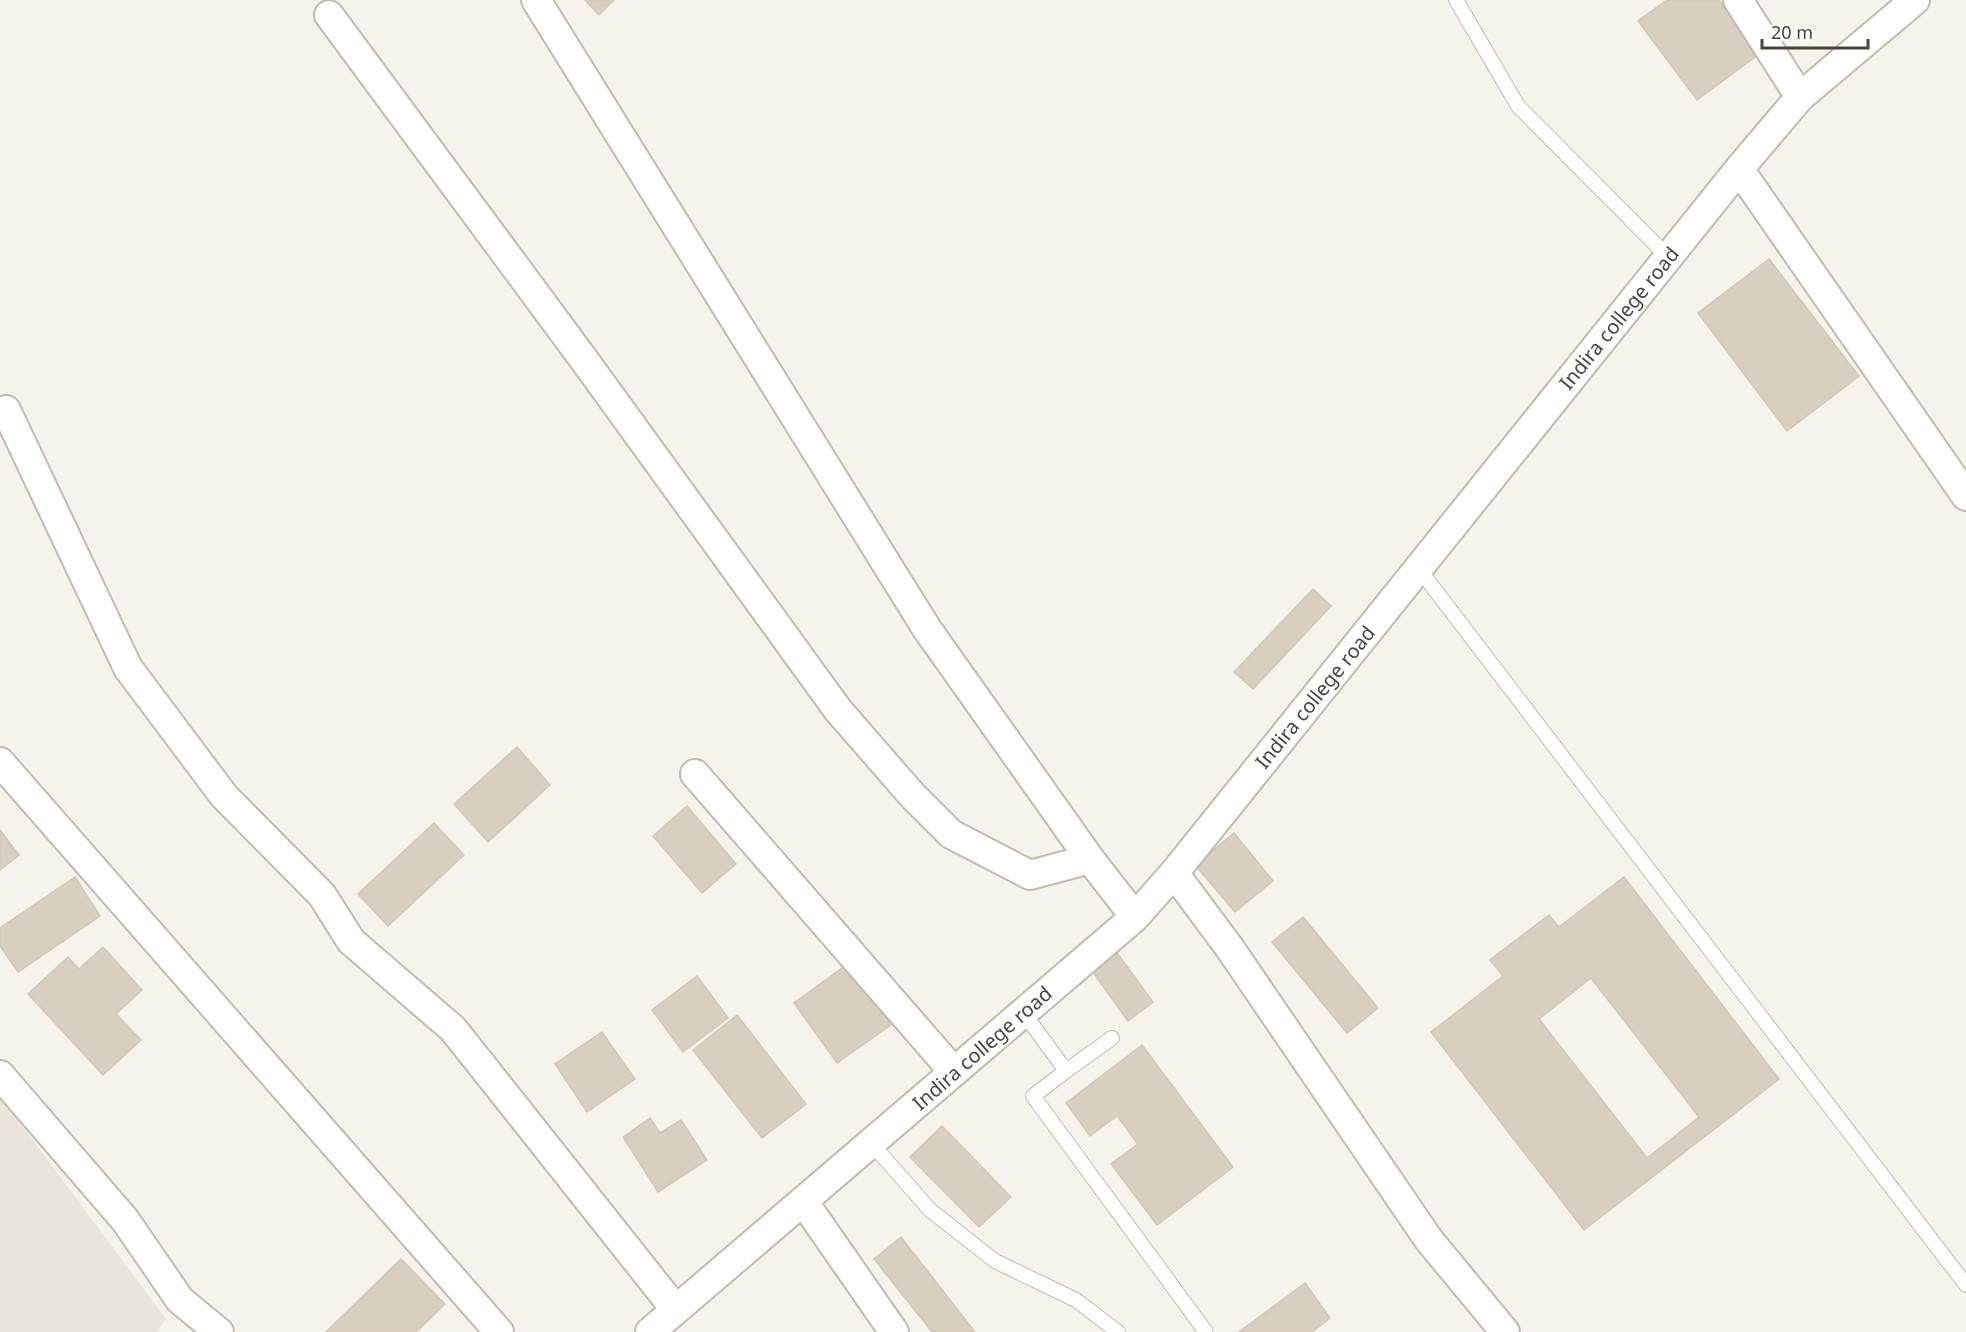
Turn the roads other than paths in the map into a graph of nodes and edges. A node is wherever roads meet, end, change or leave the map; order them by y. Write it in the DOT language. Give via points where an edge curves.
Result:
graph roads {
  1 [pos="536,0"];
  2 [pos="1456,0"];
  3 [pos="1738,0"];
  4 [pos="1915,0"];
  5 [pos="329,15"];
  6 [pos="1800,97"];
  7 [pos="1739,169"];
  8 [pos="1668,257"];
  9 [pos="6,410"];
  10 [pos="1966,496"];
  11 [pos="1419,569"];
  12 [pos="0,762"];
  13 [pos="695,774"];
  14 [pos="1090,859"];
  15 [pos="1174,873"];
  16 [pos="1134,917"];
  17 [pos="1023,1012"];
  18 [pos="1112,1038"];
  19 [pos="1066,1071"];
  20 [pos="954,1072"];
  21 [pos="0,1075"];
  22 [pos="871,1143"];
  23 [pos="803,1201"];
  24 [pos="1966,1285"];
  25 [pos="676,1310"];
  26 [pos="219,1332"];
  27 [pos="499,1332"];
  28 [pos="650,1332"];
  29 [pos="894,1332"];
  30 [pos="1118,1332"];
  31 [pos="1206,1332"];
  32 [pos="1505,1332"];
  1 -- 14 [label="street" via="927,629"];
  2 -- 8 [label="lane" via="1518,106"];
  3 -- 6 [label="street"];
  4 -- 6 [label="street, Indira college road"];
  5 -- 14 [label="street" via="838,710 912,795 951,834 1030,875"];
  6 -- 7 [label="street, Indira college road"];
  7 -- 8 [label="street, Indira college road"];
  7 -- 10 [label="street"];
  8 -- 11 [label="street, Indira college road"];
  9 -- 25 [label="street" via="128,668 224,796 322,895 351,941 453,1029"];
  11 -- 15 [label="street, Indira college road"];
  11 -- 24 [label="lane"];
  12 -- 27 [label="street"];
  13 -- 20 [label="street"];
  14 -- 16 [label="street"];
  15 -- 16 [label="street, Indira college road"];
  15 -- 32 [label="street" via="1429,1240"];
  16 -- 17 [label="street, Indira college road"];
  17 -- 19 [label="lane"];
  17 -- 20 [label="street, Indira college road"];
  18 -- 19 [label="lane"];
  19 -- 31 [label="lane" via="1033,1096"];
  20 -- 22 [label="street, Indira college road"];
  21 -- 26 [label="street" via="125,1220 180,1300"];
  22 -- 23 [label="street, Indira college road"];
  22 -- 30 [label="lane" via="930,1210 995,1261 1076,1300"];
  23 -- 25 [label="street, Indira college road"];
  23 -- 29 [label="street"];
  25 -- 28 [label="street, Indira college road"];
}
